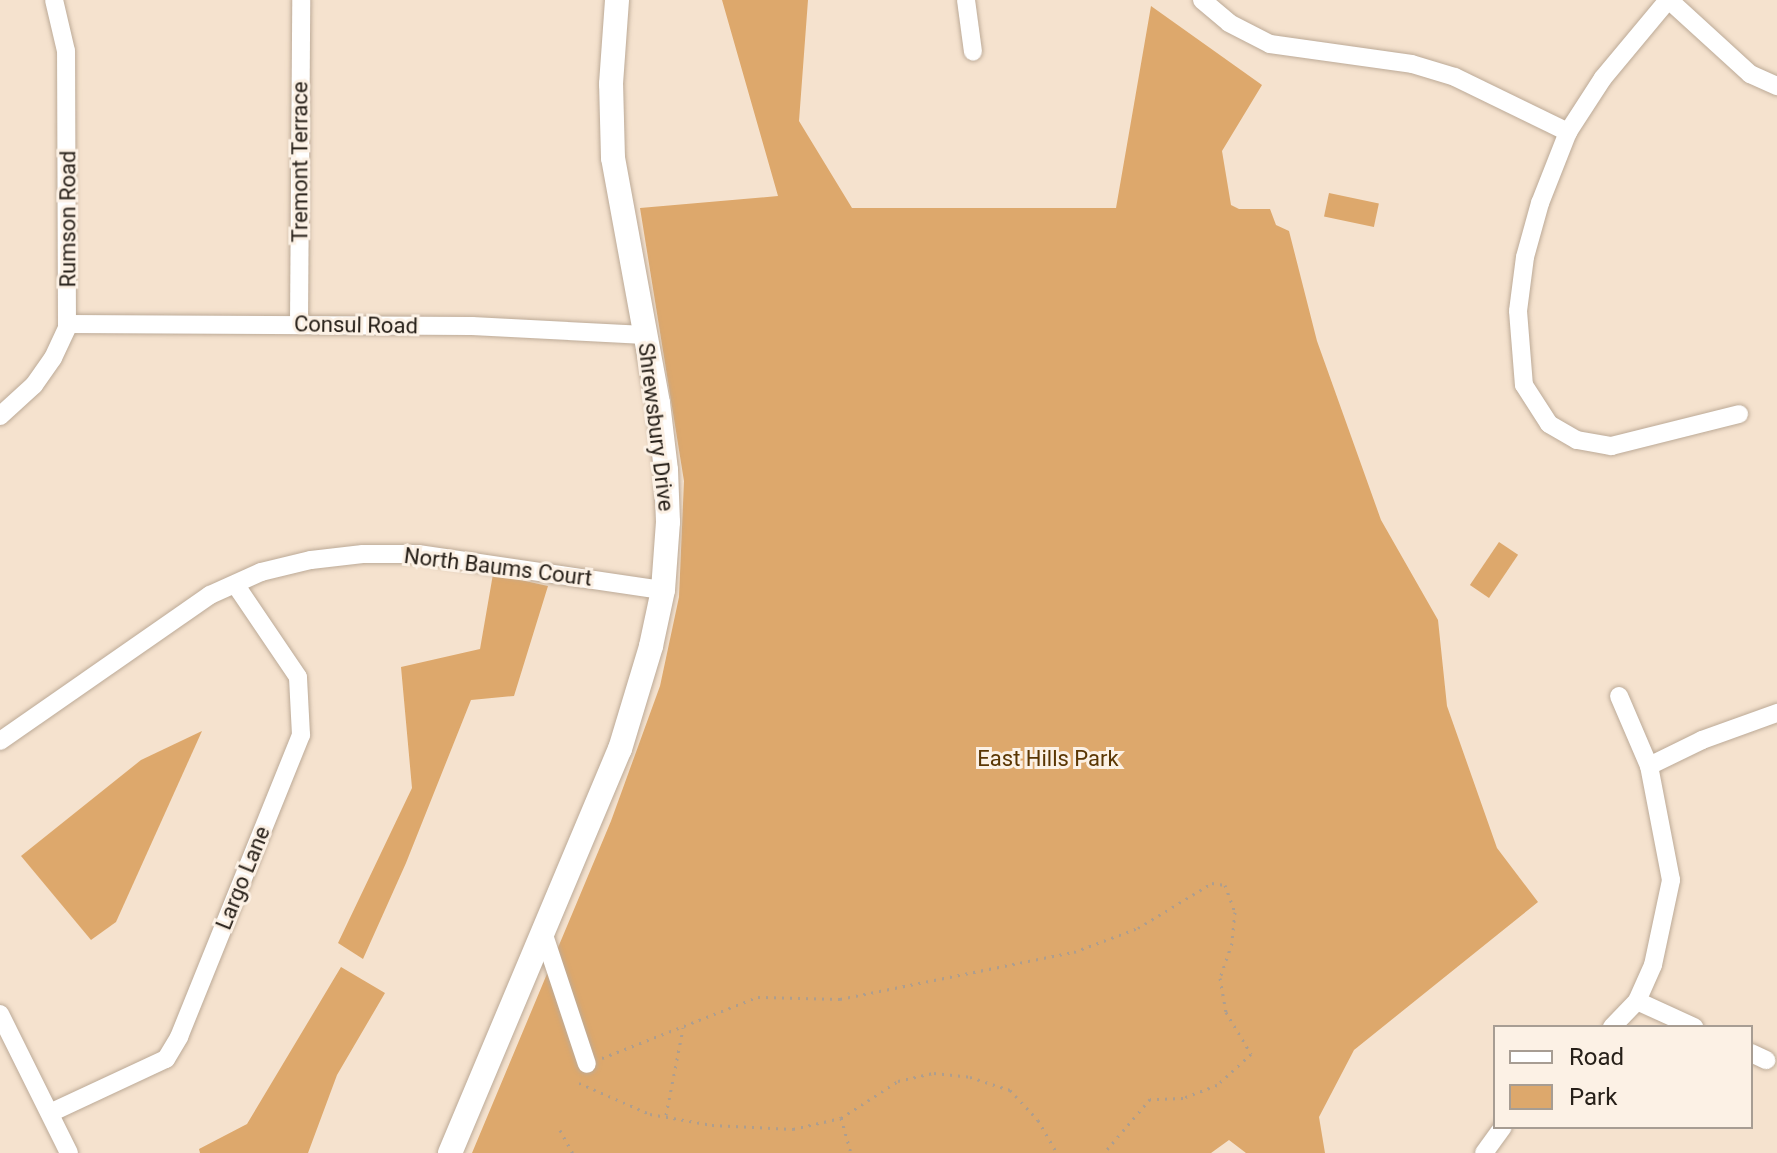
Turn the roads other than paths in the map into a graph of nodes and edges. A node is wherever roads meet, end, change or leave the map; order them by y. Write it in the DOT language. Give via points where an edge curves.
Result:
graph roads {
  1 [pos="54,0"];
  2 [pos="301,0"];
  3 [pos="617,0"];
  4 [pos="966,0"];
  5 [pos="1202,0"];
  6 [pos="1668,0"];
  7 [pos="973,52"];
  8 [pos="1777,86"];
  9 [pos="1568,132"];
  10 [pos="67,324"];
  11 [pos="299,324"];
  12 [pos="645,335"];
  13 [pos="1739,414"];
  14 [pos="0,416"];
  15 [pos="235,584"];
  16 [pos="663,590"];
  17 [pos="1619,696"];
  18 [pos="1777,713"];
  19 [pos="0,741"];
  20 [pos="1649,766"];
  21 [pos="542,929"];
  22 [pos="1637,1001"];
  23 [pos="0,1014"];
  24 [pos="1614,1025"];
  25 [pos="1690,1025"];
  26 [pos="587,1064"];
  27 [pos="50,1113"];
  28 [pos="1502,1129"];
  29 [pos="69,1153"];
  30 [pos="450,1153"];
  31 [pos="1484,1153"];
  1 -- 10 [label="street, Rumson Road" via="66,51"];
  2 -- 11 [label="street, Tremont Terrace"];
  3 -- 12 [label="main road, Shrewsbury Drive" via="613,158"];
  4 -- 7 [label="street"];
  5 -- 9 [label="street" via="1229,23 1270,44 1412,64 1455,77"];
  6 -- 8 [label="street" via="1750,74"];
  6 -- 9 [label="street" via="1603,78"];
  9 -- 13 [label="street" via="1525,257 1518,311 1524,385 1549,424 1577,440 1611,446"];
  10 -- 11 [label="street, Consul Road"];
  10 -- 14 [label="street, Rumson Road" via="63,340 34,385"];
  11 -- 12 [label="street, Consul Road"];
  12 -- 16 [label="main road, Shrewsbury Drive" via="666,470"];
  15 -- 16 [label="street, North Baums Court" via="311,560 418,554"];
  15 -- 19 [label="street, North Baums Court" via="210,595"];
  15 -- 27 [label="street, Largo Lane" via="298,677 301,735 166,1059"];
  16 -- 21 [label="main road, Shrewsbury Drive" via="620,749"];
  17 -- 20 [label="street"];
  18 -- 20 [label="street"];
  20 -- 22 [label="street" via="1671,880 1653,965"];
  21 -- 26 [label="street"];
  21 -- 30 [label="main road, Shrewsbury Drive"];
  22 -- 24 [label="street"];
  22 -- 25 [label="street"];
  23 -- 27 [label="street"];
  27 -- 29 [label="street"];
  28 -- 31 [label="street"];
}
